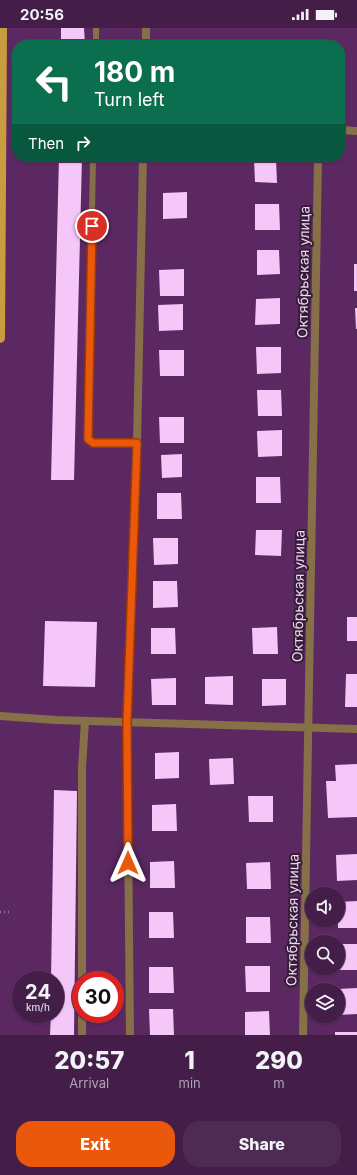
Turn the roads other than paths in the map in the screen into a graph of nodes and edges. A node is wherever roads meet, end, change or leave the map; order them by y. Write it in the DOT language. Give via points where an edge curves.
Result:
graph roads {
  1 [pos="2,28"];
  2 [pos="96,28"];
  3 [pos="146,28"];
  4 [pos="96,40"];
  5 [pos="146,40"];
  6 [pos="345,130"];
  7 [pos="357,131"];
  8 [pos="93,162"];
  9 [pos="143,162"];
  10 [pos="318,162"];
  11 [pos="0,338"];
  12 [pos="137,443"];
  13 [pos="0,716"];
  14 [pos="85,721"];
  15 [pos="127,722"];
  16 [pos="308,728"];
  17 [pos="357,729"];
  18 [pos="82,971"];
  19 [pos="82,1023"];
  20 [pos="82,1035"];
  21 [pos="130,1035"];
  22 [pos="303,1035"];
  1 -- 11 [label="main road"];
  2 -- 4 [label="lane"];
  3 -- 5 [label="street"];
  6 -- 7 [label="street"];
  8 -- 12 [label="lane" via="88,439 93,443"];
  9 -- 12 [label="street"];
  10 -- 16 [label="street, Октябрьская улица"];
  12 -- 15 [label="street"];
  13 -- 14 [label="street"];
  14 -- 15 [label="street"];
  14 -- 18 [label="street" via="82,768"];
  15 -- 16 [label="street"];
  15 -- 21 [label="street"];
  16 -- 17 [label="street"];
  16 -- 22 [label="street, Октябрьская улица"];
  19 -- 20 [label="street"];
}
